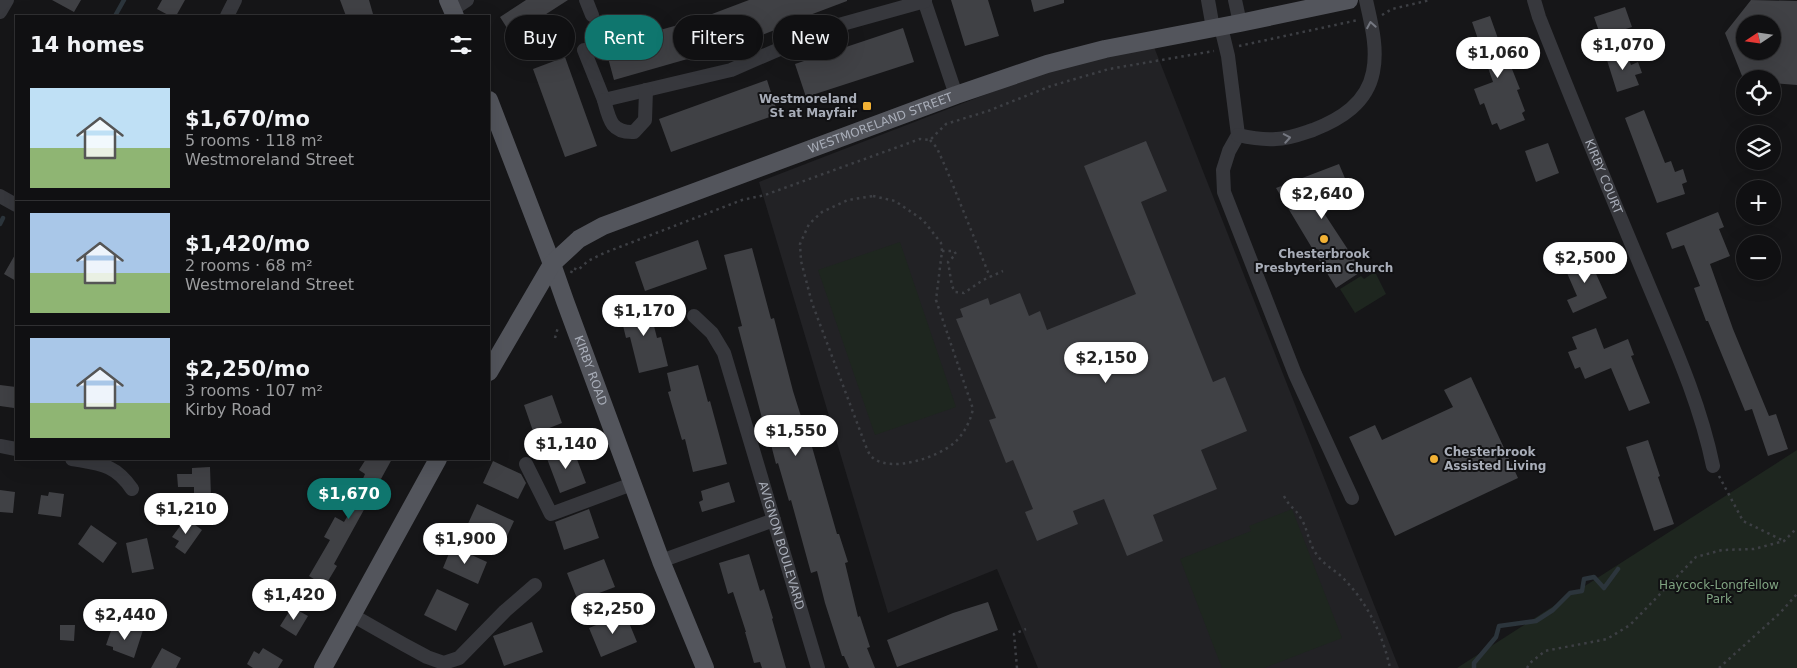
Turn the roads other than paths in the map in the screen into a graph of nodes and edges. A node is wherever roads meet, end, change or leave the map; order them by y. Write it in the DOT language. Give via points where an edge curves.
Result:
graph roads {
  1 [pos="6,0"];
  2 [pos="235,0"];
  3 [pos="467,0"];
  4 [pos="586,0"];
  5 [pos="1208,0"];
  6 [pos="1235,0"];
  7 [pos="1348,0"];
  8 [pos="1366,0"];
  9 [pos="1534,0"];
  10 [pos="925,1"];
  11 [pos="451,9"];
  12 [pos="0,12"];
  13 [pos="227,15"];
  14 [pos="592,15"];
  15 [pos="1240,23"];
  16 [pos="1217,28"];
  17 [pos="584,50"];
  18 [pos="646,90"];
  19 [pos="956,95"];
  20 [pos="604,100"];
  21 [pos="490,103"];
  22 [pos="1238,135"];
  23 [pos="0,196"];
  24 [pos="15,204"];
  25 [pos="552,264"];
  26 [pos="694,316"];
  27 [pos="490,370"];
  28 [pos="0,446"];
  29 [pos="15,449"];
  30 [pos="78,460"];
  31 [pos="437,460"];
  32 [pos="526,464"];
  33 [pos="1713,466"];
  34 [pos="632,484"];
  35 [pos="132,489"];
  36 [pos="1352,498"];
  37 [pos="774,520"];
  38 [pos="661,561"];
  39 [pos="535,585"];
  40 [pos="352,614"];
  41 [pos="323,668"];
  42 [pos="705,668"];
  43 [pos="818,668"];
  1 -- 12 [label="street"];
  2 -- 13 [label="street"];
  3 -- 11 [label="street"];
  4 -- 14 [label="street"];
  5 -- 16 [label="street"];
  6 -- 15 [label="street"];
  7 -- 15 [label="main road, WESTMORELAND STREET"];
  22 -- 8 [label="street, one-way" via="1265,139 1293,137 1347,113 1366,92 1373,71 1375,46"];
  9 -- 33 [label="street, KIRBY COURT" via="1685,372"];
  10 -- 18 [label="street" via="828,28 731,70"];
  10 -- 19 [label="street"];
  15 -- 16 [label="main road, WESTMORELAND STREET"];
  16 -- 19 [label="main road, WESTMORELAND STREET" via="1086,54"];
  16 -- 22 [label="street" via="1226,49"];
  17 -- 20 [label="street"];
  18 -- 20 [label="street"];
  18 -- 20 [label="street" via="645,120 634,132 625,133 612,124"];
  19 -- 25 [label="main road, WESTMORELAND STREET" via="604,226 579,239"];
  21 -- 25 [label="main road, KIRBY ROAD"];
  22 -- 36 [label="street" via="1223,170 1222,187 1226,202 1295,374"];
  23 -- 24 [label="street"];
  25 -- 27 [label="main road, WESTMORELAND STREET"];
  25 -- 34 [label="main road, KIRBY ROAD"];
  26 -- 37 [label="street, AVIGNON BOULEVARD" via="712,333 724,353"];
  28 -- 29 [label="street"];
  30 -- 35 [label="street" via="114,469"];
  31 -- 40 [label="main road"];
  32 -- 34 [label="street" via="551,514"];
  34 -- 38 [label="main road, KIRBY ROAD"];
  37 -- 38 [label="street"];
  37 -- 43 [label="street, AVIGNON BOULEVARD"];
  38 -- 42 [label="main road, KIRBY ROAD"];
  39 -- 40 [label="street" via="504,611 459,658 444,662 403,644"];
  40 -- 41 [label="main road"];
}
